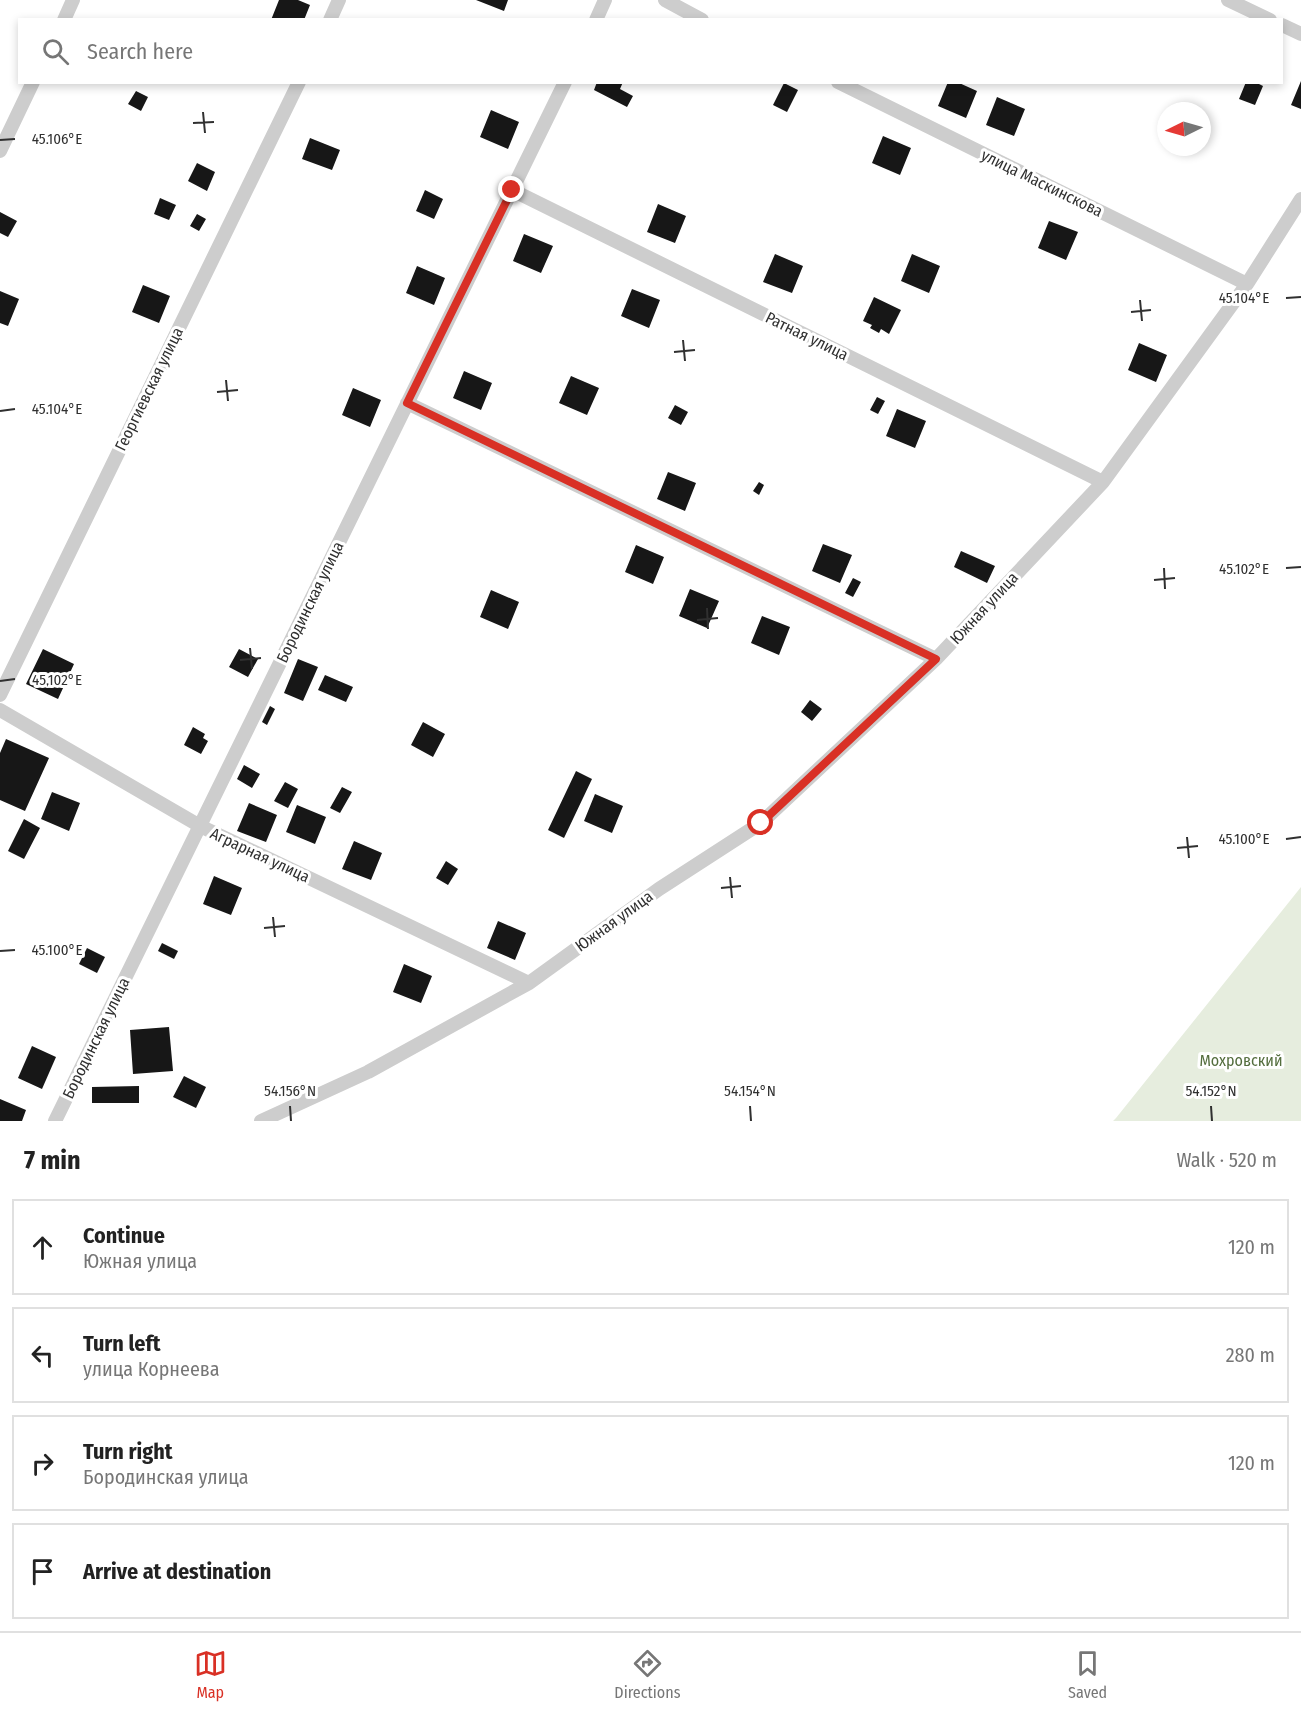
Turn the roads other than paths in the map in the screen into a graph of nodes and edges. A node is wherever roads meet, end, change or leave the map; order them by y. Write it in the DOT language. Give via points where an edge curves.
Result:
graph roads {
  1 [pos="73,0"];
  2 [pos="339,0"];
  3 [pos="605,0"];
  4 [pos="665,0"];
  5 [pos="1228,0"];
  6 [pos="65,18"];
  7 [pos="331,18"];
  8 [pos="597,18"];
  9 [pos="698,18"];
  10 [pos="1266,18"];
  11 [pos="1283,26"];
  12 [pos="1301,34"];
  13 [pos="32,84"];
  14 [pos="298,84"];
  15 [pos="564,84"];
  16 [pos="842,84"];
  17 [pos="0,151"];
  18 [pos="512,190"];
  19 [pos="1301,199"];
  20 [pos="1247,284"];
  21 [pos="407,403"];
  22 [pos="1103,482"];
  23 [pos="936,659"];
  24 [pos="0,695"];
  25 [pos="0,710"];
  26 [pos="200,826"];
  27 [pos="529,983"];
  28 [pos="55,1121"];
  29 [pos="261,1121"];
  1 -- 6 [label="street"];
  2 -- 7 [label="street"];
  3 -- 8 [label="street"];
  4 -- 9 [label="street"];
  5 -- 10 [label="street"];
  11 -- 12 [label="street"];
  13 -- 17 [label="street"];
  14 -- 24 [label="street, Георгиевская улица"];
  15 -- 18 [label="street, Бородинская улица"];
  16 -- 20 [label="street, улица Маскинскова"];
  18 -- 21 [label="street, Бородинская улица"];
  18 -- 22 [label="street, Ратная улица"];
  19 -- 20 [label="street, Южная улица"];
  20 -- 22 [label="street, Южная улица"];
  21 -- 23 [label="street"];
  21 -- 26 [label="street, Бородинская улица"];
  22 -- 23 [label="street, Южная улица"];
  23 -- 27 [label="street, Южная улица" via="761,823 659,889"];
  25 -- 26 [label="street, Аграрная улица"];
  26 -- 27 [label="street, Аграрная улица"];
  26 -- 28 [label="street, Бородинская улица"];
  27 -- 29 [label="street, Южная улица" via="368,1072"];
}
